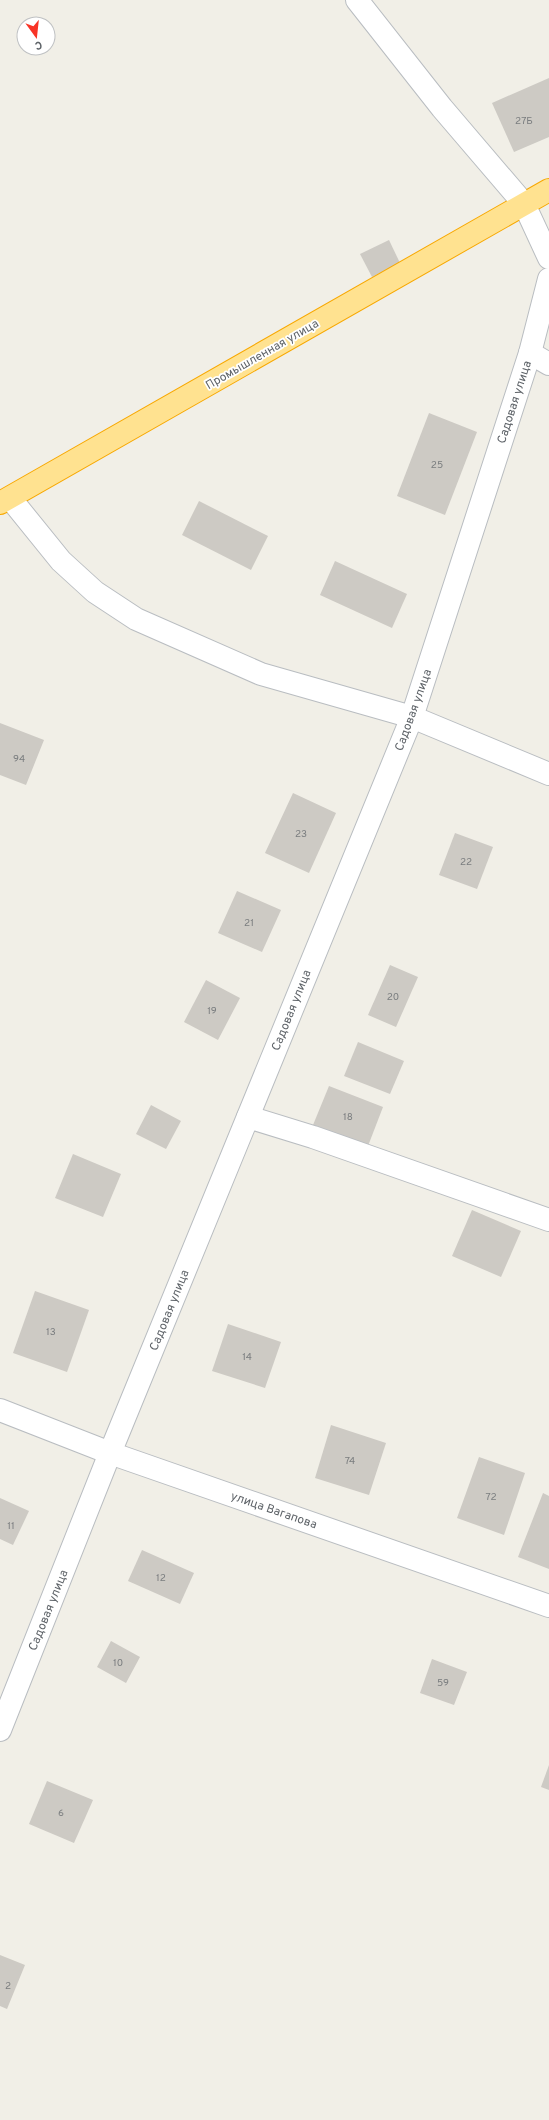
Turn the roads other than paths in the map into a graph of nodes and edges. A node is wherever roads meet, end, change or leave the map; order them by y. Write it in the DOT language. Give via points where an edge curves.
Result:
graph roads {
  1 [pos="357,0"];
  2 [pos="549,190"];
  3 [pos="524,204"];
  4 [pos="549,258"];
  5 [pos="549,279"];
  6 [pos="530,353"];
  7 [pos="549,364"];
  8 [pos="5,500"];
  9 [pos="412,717"];
  10 [pos="549,774"];
  11 [pos="248,1117"];
  12 [pos="549,1220"];
  13 [pos="0,1410"];
  14 [pos="110,1453"];
  15 [pos="549,1606"];
  16 [pos="0,1730"];
  1 -- 3 [label="street" via="442,108"];
  2 -- 3 [label="highway"];
  3 -- 4 [label="street"];
  3 -- 8 [label="highway, Промышленная улица"];
  5 -- 6 [label="street, Садовая улица"];
  6 -- 7 [label="street"];
  6 -- 9 [label="street, Садовая улица"];
  8 -- 9 [label="street" via="61,561 95,592 136,620 261,674"];
  9 -- 10 [label="street"];
  9 -- 11 [label="street, Садовая улица"];
  11 -- 12 [label="street"];
  11 -- 14 [label="street, Садовая улица"];
  13 -- 14 [label="street, улица Вагапова"];
  14 -- 15 [label="street, улица Вагапова"];
  14 -- 16 [label="street, Садовая улица"];
}
